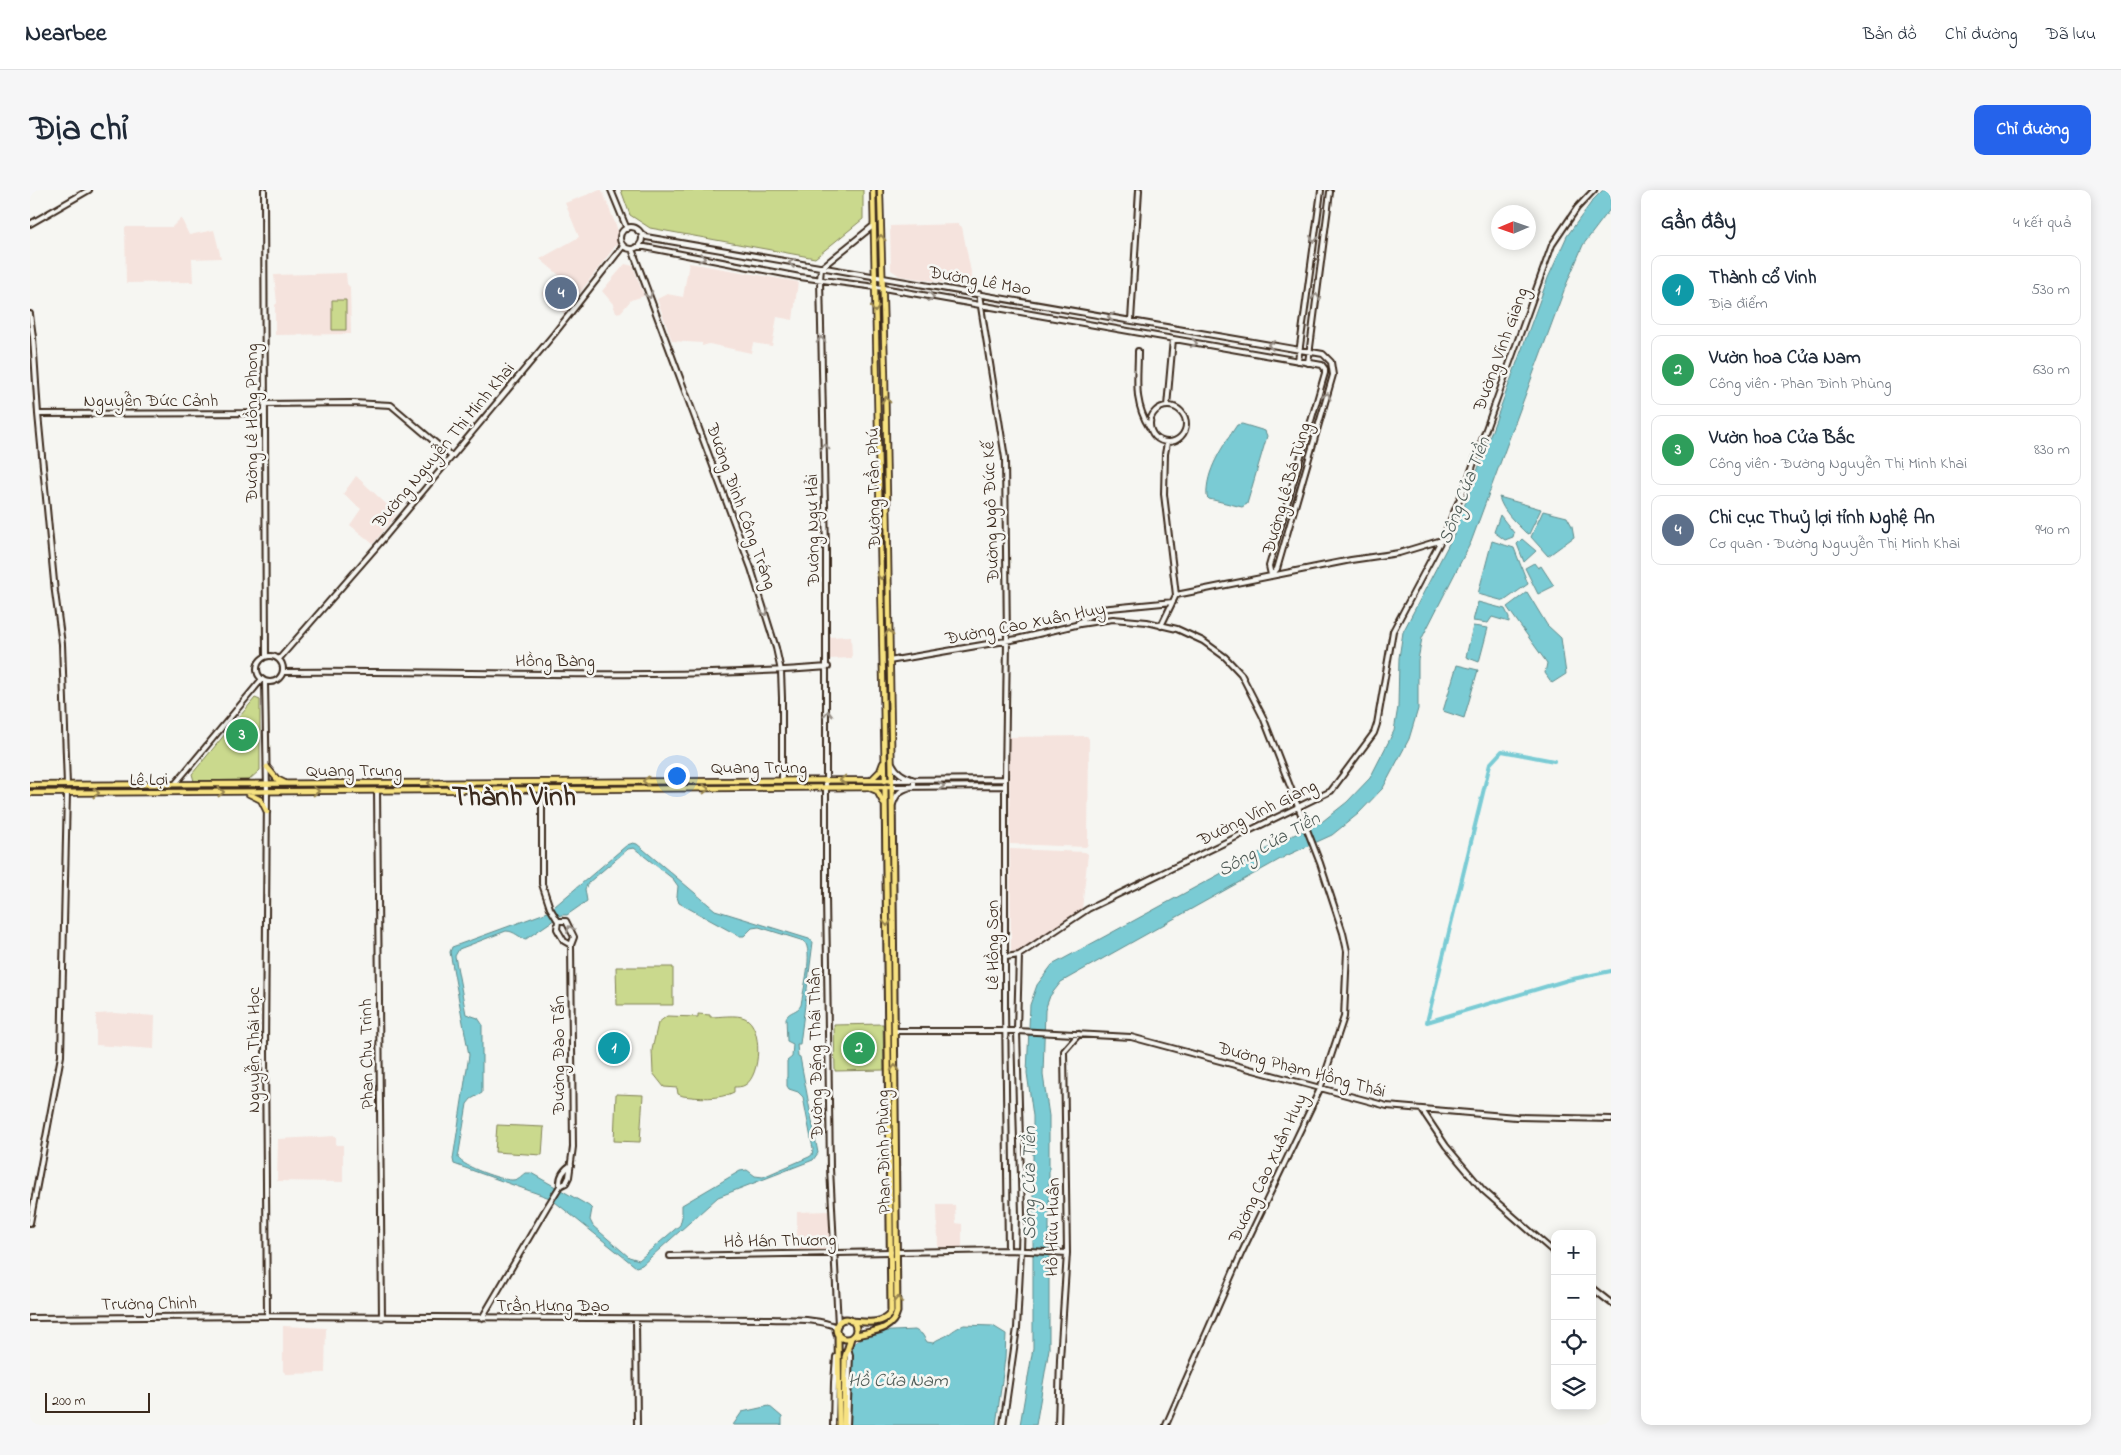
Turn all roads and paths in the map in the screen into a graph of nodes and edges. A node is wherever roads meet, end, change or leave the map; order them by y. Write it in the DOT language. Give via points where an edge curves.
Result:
graph roads {
  1 [pos="89,190"];
  2 [pos="264,190"];
  3 [pos="611,190"];
  4 [pos="873,190"];
  5 [pos="880,190"];
  6 [pos="1139,190"];
  7 [pos="1594,190"];
  8 [pos="1321,191"];
  9 [pos="1330,192"];
  10 [pos="30,224"];
  11 [pos="873,226"];
  12 [pos="627,229"];
  13 [pos="638,231"];
  14 [pos="674,242"];
  15 [pos="623,246"];
  16 [pos="634,248"];
  17 [pos="672,252"];
  18 [pos="821,268"];
  19 [pos="874,276"];
  20 [pos="882,277"];
  21 [pos="820,280"];
  22 [pos="875,287"];
  23 [pos="883,288"];
  24 [pos="979,294"];
  25 [pos="982,306"];
  26 [pos="30,314"];
  27 [pos="1131,320"];
  28 [pos="1173,339"];
  29 [pos="1299,350"];
  30 [pos="1138,351"];
  31 [pos="1309,351"];
  32 [pos="1298,361"];
  33 [pos="1308,362"];
  34 [pos="1325,373"];
  35 [pos="1333,375"];
  36 [pos="264,404"];
  37 [pos="1167,406"];
  38 [pos="264,413"];
  39 [pos="38,414"];
  40 [pos="878,417"];
  41 [pos="886,417"];
  42 [pos="1150,429"];
  43 [pos="1167,443"];
  44 [pos="452,456"];
  45 [pos="887,472"];
  46 [pos="879,473"];
  47 [pos="1442,540"];
  48 [pos="880,544"];
  49 [pos="888,544"];
  50 [pos="1271,576"];
  51 [pos="1176,595"];
  52 [pos="1173,602"];
  53 [pos="1074,625"];
  54 [pos="1161,626"];
  55 [pos="1007,641"];
  56 [pos="266,656"];
  57 [pos="279,659"];
  58 [pos="883,661"];
  59 [pos="889,661"];
  60 [pos="828,667"];
  61 [pos="780,671"];
  62 [pos="283,672"];
  63 [pos="263,681"];
  64 [pos="887,696"];
  65 [pos="884,730"];
  66 [pos="890,730"];
  67 [pos="884,760"];
  68 [pos="891,760"];
  69 [pos="267,767"];
  70 [pos="1005,779"];
  71 [pos="827,780"];
  72 [pos="867,780"];
  73 [pos="885,780"];
  74 [pos="892,780"];
  75 [pos="914,780"];
  76 [pos="963,780"];
  77 [pos="724,781"];
  78 [pos="782,781"];
  79 [pos="599,782"];
  80 [pos="377,783"];
  81 [pos="542,783"];
  82 [pos="175,784"];
  83 [pos="267,784"];
  84 [pos="294,784"];
  85 [pos="30,785"];
  86 [pos="55,785"];
  87 [pos="67,785"];
  88 [pos="914,786"];
  89 [pos="963,786"];
  90 [pos="1005,786"];
  91 [pos="827,787"];
  92 [pos="867,787"];
  93 [pos="885,787"];
  94 [pos="892,787"];
  95 [pos="724,788"];
  96 [pos="782,788"];
  97 [pos="542,789"];
  98 [pos="600,789"];
  99 [pos="377,790"];
  100 [pos="243,792"];
  101 [pos="268,792"];
  102 [pos="30,793"];
  103 [pos="56,793"];
  104 [pos="67,793"];
  105 [pos="175,793"];
  106 [pos="1298,807"];
  107 [pos="886,808"];
  108 [pos="892,808"];
  109 [pos="267,812"];
  110 [pos="889,845"];
  111 [pos="887,895"];
  112 [pos="893,895"];
  113 [pos="557,920"];
  114 [pos="571,945"];
  115 [pos="1018,954"];
  116 [pos="1006,957"];
  117 [pos="890,960"];
  118 [pos="888,1022"];
  119 [pos="895,1022"];
  120 [pos="1006,1031"];
  121 [pos="1017,1031"];
  122 [pos="895,1032"];
  123 [pos="1079,1034"];
  124 [pos="1320,1089"];
  125 [pos="1422,1110"];
  126 [pos="1611,1120"];
  127 [pos="889,1132"];
  128 [pos="897,1132"];
  129 [pos="571,1165"];
  130 [pos="559,1187"];
  131 [pos="30,1223"];
  132 [pos="1008,1250"];
  133 [pos="1551,1250"];
  134 [pos="1023,1251"];
  135 [pos="834,1252"];
  136 [pos="891,1252"];
  137 [pos="898,1252"];
  138 [pos="1067,1253"];
  139 [pos="670,1256"];
  140 [pos="1596,1291"];
  141 [pos="1611,1304"];
  142 [pos="267,1316"];
  143 [pos="30,1318"];
  144 [pos="382,1318"];
  145 [pos="482,1318"];
  146 [pos="636,1319"];
  147 [pos="851,1321"];
  148 [pos="838,1326"];
  149 [pos="838,1337"];
  150 [pos="852,1337"];
  151 [pos="847,1345"];
  152 [pos="842,1357"];
  153 [pos="637,1425"];
  154 [pos="833,1425"];
  155 [pos="838,1425"];
  156 [pos="845,1425"];
  157 [pos="1003,1425"];
  158 [pos="1058,1425"];
  159 [pos="1166,1425"];
  1 -- 10 [label="street"];
  2 -- 36 [label="street, Đường Lê Hồng Phong"];
  3 -- 12 [label="street"];
  4 -- 11 [label="main road, Đường Trần Phú"];
  20 -- 5 [label="main road, Đường Trần Phú, one-way"];
  6 -- 27 [label="street"];
  7 -- 47 [label="street, Đường Vĩnh Giang" via="1560,232 1546,258 1477,454"];
  8 -- 29 [label="street, one-way"];
  31 -- 9 [label="street, one-way"];
  11 -- 18 [label="street"];
  11 -- 19 [label="main road, Đường Trần Phú"];
  12 -- 13 [label="street"];
  12 -- 15 [label="street" via="621,237"];
  13 -- 14 [label="street, Đường Lê Mao"];
  13 -- 16 [label="street" via="641,241"];
  14 -- 17 [label="street"];
  18 -- 14 [label="street, Đường Lê Mao, one-way"];
  15 -- 16 [label="street"];
  15 -- 44 [label="street, Đường Nguyễn Thị Minh Khai"];
  16 -- 17 [label="street, Đường Lê Mao"];
  16 -- 61 [label="street, Đường Đinh Công Tráng, one-way" via="751,568"];
  17 -- 21 [label="street, Đường Lê Mao, one-way"];
  18 -- 19 [label="street, Đường Lê Mao"];
  18 -- 21 [label="street, Đường Ngư Hải"];
  19 -- 20 [label="street, Đường Lê Mao"];
  19 -- 22 [label="main road, Đường Trần Phú"];
  20 -- 23 [label="main road, Đường Trần Phú"];
  20 -- 24 [label="street, Đường Lê Mao"];
  21 -- 22 [label="street, Đường Lê Mao"];
  60 -- 21 [label="street, Đường Ngư Hải, one-way"];
  22 -- 23 [label="street, Đường Lê Mao"];
  22 -- 40 [label="main road, Đường Trần Phú, one-way"];
  23 -- 25 [label="street, Đường Lê Mao, one-way"];
  41 -- 23 [label="main road, Đường Trần Phú, one-way"];
  24 -- 25 [label="street, Đường Ngô Đức Kế"];
  27 -- 24 [label="street, Đường Lê Mao, one-way"];
  25 -- 28 [label="street, Đường Lê Mao"];
  25 -- 55 [label="street, Đường Ngô Đức Kế" via="1005,458"];
  26 -- 39 [label="street"];
  29 -- 27 [label="street, Đường Lê Mao, one-way"];
  28 -- 32 [label="street, Đường Lê Mao, one-way"];
  28 -- 37 [label="street"];
  29 -- 31 [label="street, Đường Lê Mao"];
  29 -- 32 [label="street"];
  30 -- 42 [label="street" via="1136,391"];
  31 -- 33 [label="street"];
  31 -- 35 [label="street, Đường Lê Mao" via="1325,356 1331,362"];
  32 -- 33 [label="street, Đường Lê Mao"];
  33 -- 34 [label="street, Đường Lê Mao" via="1324,367"];
  34 -- 50 [label="street, Đường Lê Bá Tùng" via="1271,558"];
  50 -- 35 [label="street, Đường Lê Bá Tùng, one-way" via="1277,569"];
  36 -- 38 [label="street, Đường Lê Hồng Phong"];
  36 -- 44 [label="street" via="390,405"];
  37 -- 42 [label="street" via="1154,412"];
  37 -- 43 [label="street" via="1181,411 1186,423 1183,435"];
  38 -- 39 [label="street, Nguyễn Đức Cảnh"];
  38 -- 56 [label="street, Đường Lê Hồng Phong"];
  39 -- 87 [label="street" via="62,644"];
  40 -- 41 [label="main road"];
  40 -- 46 [label="main road, Đường Trần Phú"];
  41 -- 45 [label="main road, Đường Trần Phú"];
  42 -- 43 [label="street" via="1156,438"];
  43 -- 51 [label="street" via="1164,494"];
  44 -- 57 [label="street, Đường Nguyễn Thị Minh Khai"];
  45 -- 46 [label="main road"];
  45 -- 49 [label="main road, Đường Trần Phú"];
  46 -- 48 [label="main road, Đường Trần Phú"];
  47 -- 50 [label="street" via="1399,553"];
  47 -- 106 [label="street, Đường Vĩnh Giang" via="1393,631 1374,733 1331,792"];
  48 -- 49 [label="main road"];
  48 -- 58 [label="main road, Đường Trần Phú, one-way"];
  59 -- 49 [label="main road, Đường Trần Phú, one-way"];
  50 -- 51 [label="street"];
  51 -- 52 [label="street"];
  52 -- 53 [label="street" via="1100,609"];
  52 -- 54 [label="street"];
  53 -- 54 [label="street, Đường Cao Xuân Huy" via="1113,619"];
  53 -- 55 [label="street, Đường Cao Xuân Huy"];
  54 -- 106 [label="street, Đường Cao Xuân Huy" via="1177,629 1203,641 1225,656 1241,674 1263,717"];
  55 -- 59 [label="street, Đường Cao Xuân Huy"];
  55 -- 70 [label="street, Lê Hồng Sơn"];
  56 -- 57 [label="street"];
  56 -- 63 [label="street" via="257,668"];
  57 -- 62 [label="street"];
  58 -- 59 [label="main road"];
  58 -- 64 [label="main road, Đường Trần Phú"];
  59 -- 64 [label="main road, Đường Trần Phú"];
  60 -- 61 [label="street, Hồng Bàng"];
  71 -- 60 [label="street, Đường Ngư Hải, one-way"];
  61 -- 62 [label="street, Hồng Bàng"];
  61 -- 78 [label="street, Đường Đinh Công Tráng"];
  62 -- 63 [label="street" via="277,681"];
  63 -- 69 [label="street"];
  63 -- 82 [label="street"];
  64 -- 65 [label="main road, Đường Trần Phú"];
  64 -- 66 [label="main road, Đường Trần Phú"];
  65 -- 66 [label="main road"];
  65 -- 67 [label="main road, Đường Trần Phú"];
  66 -- 68 [label="main road, Đường Trần Phú"];
  67 -- 72 [label="main road" via="878,774"];
  67 -- 73 [label="main road, Đường Trần Phú"];
  68 -- 74 [label="main road, Đường Trần Phú"];
  68 -- 75 [label="street" via="896,771"];
  69 -- 83 [label="street"];
  69 -- 84 [label="main road" via="277,779"];
  70 -- 76 [label="street"];
  70 -- 90 [label="street, Lê Hồng Sơn"];
  72 -- 71 [label="main road, Quang Trung, one-way"];
  71 -- 78 [label="main road, Quang Trung"];
  71 -- 91 [label="street, Đường Đặng Thái Thân"];
  72 -- 73 [label="main road, Quang Trung"];
  73 -- 74 [label="main road, Quang Trung"];
  73 -- 93 [label="main road, Đường Trần Phú"];
  74 -- 75 [label="street"];
  74 -- 94 [label="main road, Đường Trần Phú"];
  75 -- 76 [label="street"];
  75 -- 88 [label="street"];
  76 -- 89 [label="street"];
  77 -- 78 [label="main road, Quang Trung"];
  77 -- 79 [label="main road, Quang Trung, one-way"];
  77 -- 95 [label="main road"];
  78 -- 96 [label="main road"];
  79 -- 81 [label="main road, Quang Trung"];
  79 -- 98 [label="main road"];
  81 -- 80 [label="main road, Quang Trung, one-way"];
  80 -- 84 [label="main road, Quang Trung"];
  80 -- 99 [label="main road"];
  81 -- 97 [label="street, Đường Đào Tấn"];
  82 -- 83 [label="main road, Lê Lợi"];
  82 -- 87 [label="main road, Lê Lợi"];
  82 -- 105 [label="main road"];
  83 -- 84 [label="main road, Quang Trung"];
  83 -- 101 [label="street, Nguyễn Thái Học"];
  85 -- 86 [label="main road, Lê Lợi"];
  86 -- 87 [label="main road, Lê Lợi"];
  86 -- 103 [label="main road"];
  87 -- 104 [label="main road"];
  88 -- 89 [label="street, one-way"];
  88 -- 94 [label="street"];
  88 -- 108 [label="street" via="898,792"];
  89 -- 90 [label="street"];
  90 -- 116 [label="street, Lê Hồng Sơn"];
  91 -- 92 [label="main road, Quang Trung"];
  91 -- 96 [label="main road, Quang Trung"];
  91 -- 135 [label="street, Đường Đặng Thái Thân" via="830,1168"];
  92 -- 93 [label="main road, Quang Trung"];
  92 -- 107 [label="main road" via="877,791"];
  93 -- 94 [label="main road, Quang Trung"];
  93 -- 107 [label="highway, Phan Đình Phùng"];
  94 -- 108 [label="highway, Phan Đình Phùng"];
  95 -- 96 [label="main road, Quang Trung"];
  98 -- 95 [label="main road, Quang Trung, one-way"];
  97 -- 98 [label="main road, Quang Trung"];
  97 -- 99 [label="main road, Quang Trung"];
  97 -- 113 [label="street, Đường Đào Tấn" via="542,884"];
  101 -- 99 [label="main road, Quang Trung, one-way"];
  99 -- 144 [label="street, Phan Chu Trinh"];
  100 -- 101 [label="main road, Lê Lợi"];
  105 -- 100 [label="main road, Lê Lợi, one-way"];
  100 -- 109 [label="main road" via="259,798"];
  101 -- 109 [label="street, Nguyễn Thái Học"];
  102 -- 103 [label="main road, Lê Lợi"];
  103 -- 104 [label="main road, Lê Lợi"];
  104 -- 105 [label="main road, Lê Lợi, one-way"];
  104 -- 131 [label="street" via="61,1056"];
  106 -- 115 [label="street, Đường Vĩnh Giang" via="1088,909"];
  106 -- 124 [label="street, Đường Cao Xuân Huy" via="1315,849 1346,951 1344,1016"];
  107 -- 110 [label="highway, Phan Đình Phùng"];
  108 -- 110 [label="highway, Phan Đình Phùng"];
  109 -- 142 [label="street, Nguyễn Thái Học"];
  110 -- 111 [label="highway, Phan Đình Phùng"];
  110 -- 112 [label="highway, Phan Đình Phùng"];
  111 -- 112 [label="main road"];
  111 -- 117 [label="highway, Phan Đình Phùng, one-way"];
  112 -- 117 [label="highway, Phan Đình Phùng"];
  113 -- 114 [label="street, Đường Đào Tấn" via="557,929 564,941"];
  114 -- 113 [label="street, Đường Đào Tấn, one-way" via="574,937 568,924"];
  114 -- 129 [label="street, Đường Đào Tấn"];
  115 -- 116 [label="street, Đường Vĩnh Giang"];
  115 -- 121 [label="street"];
  116 -- 120 [label="street, Lê Hồng Sơn"];
  117 -- 118 [label="highway, Phan Đình Phùng"];
  117 -- 119 [label="highway, Phan Đình Phùng"];
  118 -- 119 [label="main road"];
  118 -- 127 [label="highway, Phan Đình Phùng"];
  119 -- 122 [label="highway, Phan Đình Phùng"];
  120 -- 121 [label="street"];
  120 -- 122 [label="street"];
  120 -- 132 [label="street, Lê Hồng Sơn"];
  121 -- 123 [label="street, Đường Phạm Hồng Thái"];
  121 -- 134 [label="street"];
  128 -- 122 [label="highway, Phan Đình Phùng, one-way"];
  123 -- 124 [label="street, Đường Phạm Hồng Thái" via="1131,1037"];
  123 -- 138 [label="street, Hồ Hữu Huân" via="1064,1052"];
  124 -- 125 [label="street, Đường Phạm Hồng Thái" via="1368,1103"];
  124 -- 159 [label="street, Đường Cao Xuân Huy"];
  125 -- 126 [label="street, Đường Phạm Hồng Thái"];
  125 -- 133 [label="street" via="1446,1146 1483,1190"];
  127 -- 128 [label="main road"];
  127 -- 136 [label="highway, Phan Đình Phùng"];
  128 -- 137 [label="highway, Phan Đình Phùng"];
  129 -- 130 [label="street, Đường Đào Tấn" via="563,1171"];
  129 -- 130 [label="street, Đường Đào Tấn" via="566,1183"];
  130 -- 145 [label="street, Đường Đào Tấn"];
  132 -- 134 [label="street"];
  132 -- 137 [label="street"];
  134 -- 138 [label="street"];
  134 -- 157 [label="street" via="1017,1328"];
  135 -- 136 [label="street, Hồ Hán Thương"];
  135 -- 139 [label="street, Hồ Hán Thương"];
  135 -- 148 [label="street, Đường Đặng Thái Thân"];
  136 -- 137 [label="main road"];
  136 -- 147 [label="highway, Phan Đình Phùng" via="891,1312 878,1322"];
  150 -- 137 [label="highway, Phan Đình Phùng, one-way" via="886,1328 896,1319"];
  138 -- 158 [label="street, Hồ Hữu Huân"];
  140 -- 141 [label="street"];
  142 -- 143 [label="street, Trường Chinh"];
  142 -- 144 [label="street, Trần Hưng Đạo"];
  144 -- 145 [label="street, Trần Hưng Đạo"];
  145 -- 146 [label="street, Trần Hưng Đạo"];
  146 -- 148 [label="street, Trần Hưng Đạo" via="770,1319"];
  146 -- 153 [label="street"];
  147 -- 148 [label="highway" via="844,1320"];
  147 -- 150 [label="highway" via="856,1327"];
  148 -- 149 [label="highway"];
  149 -- 150 [label="highway"];
  149 -- 152 [label="highway"];
  149 -- 154 [label="street"];
  150 -- 151 [label="highway"];
  151 -- 152 [label="highway"];
  151 -- 156 [label="street" via="850,1355"];
  152 -- 155 [label="highway"];
  152 -- 156 [label="highway"];
}
